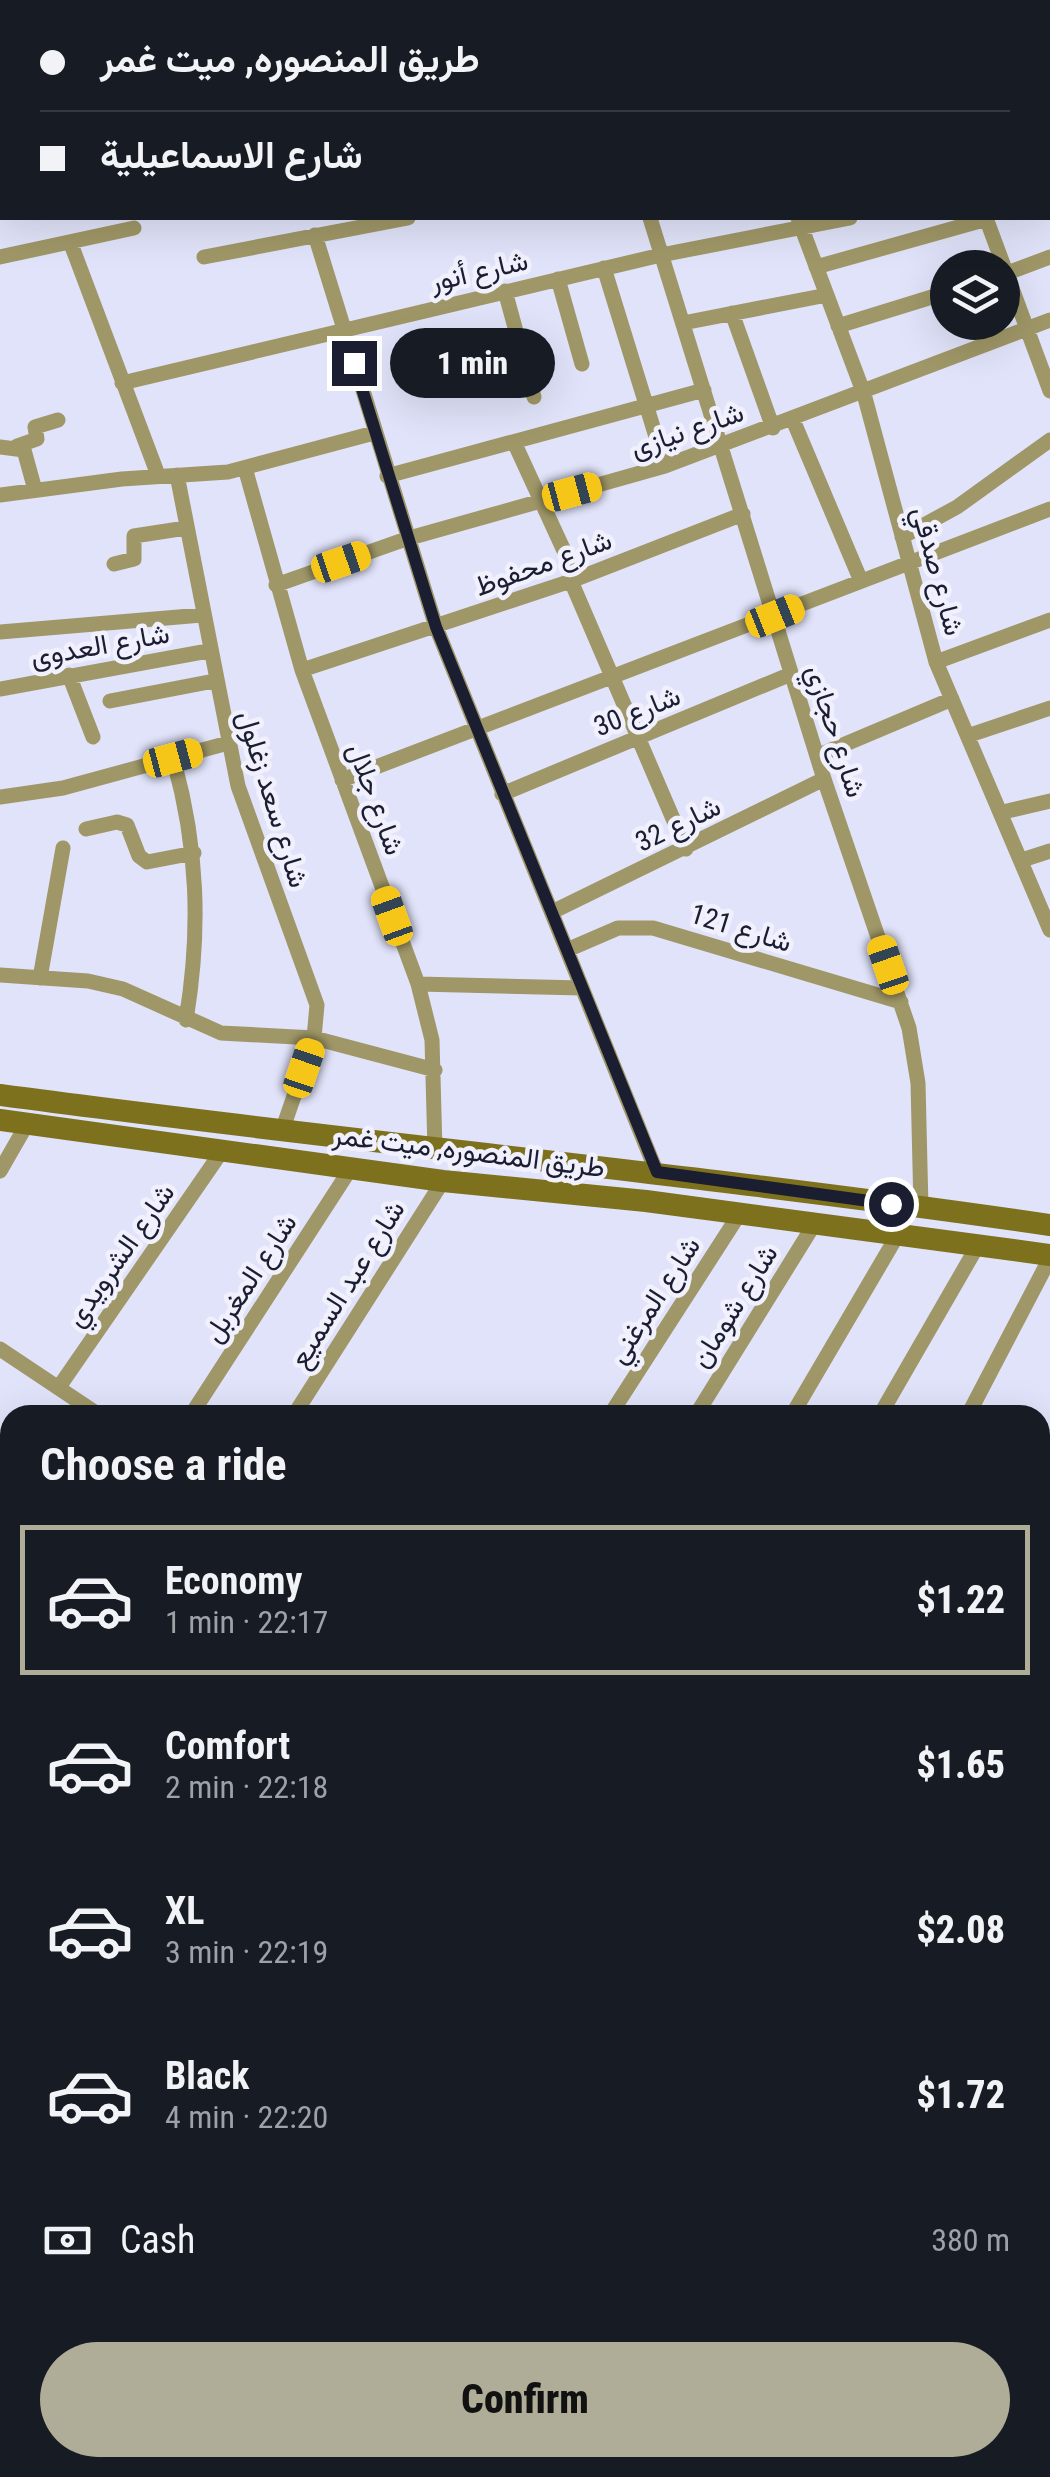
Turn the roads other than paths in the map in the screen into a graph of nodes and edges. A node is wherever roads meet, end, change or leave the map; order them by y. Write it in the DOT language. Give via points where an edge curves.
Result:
graph roads {
  1 [pos="397,220"];
  2 [pos="651,220"];
  3 [pos="830,220"];
  4 [pos="979,220"];
  5 [pos="987,220"];
  6 [pos="800,223"];
  7 [pos="134,228"];
  8 [pos="315,235"];
  9 [pos="71,244"];
  10 [pos="996,250"];
  11 [pos="662,255"];
  12 [pos="0,256"];
  13 [pos="204,257"];
  14 [pos="1050,257"];
  15 [pos="816,267"];
  16 [pos="604,268"];
  17 [pos="1020,268"];
  18 [pos="558,278"];
  19 [pos="506,291"];
  20 [pos="827,295"];
  21 [pos="930,298"];
  22 [pos="1020,310"];
  23 [pos="732,313"];
  24 [pos="1050,320"];
  25 [pos="683,323"];
  26 [pos="838,326"];
  27 [pos="343,328"];
  28 [pos="1029,331"];
  29 [pos="582,364"];
  30 [pos="122,383"];
  31 [pos="704,390"];
  32 [pos="1050,392"];
  33 [pos="864,394"];
  34 [pos="534,397"];
  35 [pos="646,406"];
  36 [pos="58,420"];
  37 [pos="793,420"];
  38 [pos="773,428"];
  39 [pos="374,433"];
  40 [pos="1050,440"];
  41 [pos="514,442"];
  42 [pos="17,446"];
  43 [pos="0,447"];
  44 [pos="722,447"];
  45 [pos="664,466"];
  46 [pos="245,468"];
  47 [pos="158,475"];
  48 [pos="176,475"];
  49 [pos="387,476"];
  50 [pos="36,490"];
  51 [pos="0,495"];
  52 [pos="541,501"];
  53 [pos="1050,510"];
  54 [pos="743,514"];
  55 [pos="186,528"];
  56 [pos="902,537"];
  57 [pos="406,539"];
  58 [pos="909,562"];
  59 [pos="114,564"];
  60 [pos="574,580"];
  61 [pos="861,581"];
  62 [pos="276,584"];
  63 [pos="202,615"];
  64 [pos="775,616"];
  65 [pos="1050,620"];
  66 [pos="436,627"];
  67 [pos="0,632"];
  68 [pos="208,651"];
  69 [pos="936,662"];
  70 [pos="302,670"];
  71 [pos="792,674"];
  72 [pos="69,675"];
  73 [pos="612,679"];
  74 [pos="214,681"];
  75 [pos="0,689"];
  76 [pos="952,700"];
  77 [pos="110,701"];
  78 [pos="1050,708"];
  79 [pos="476,730"];
  80 [pos="970,735"];
  81 [pos="93,737"];
  82 [pos="637,738"];
  83 [pos="228,743"];
  84 [pos="817,756"];
  85 [pos="173,758"];
  86 [pos="824,779"];
  87 [pos="342,780"];
  88 [pos="502,794"];
  89 [pos="0,797"];
  90 [pos="1050,800"];
  91 [pos="1003,812"];
  92 [pos="86,829"];
  93 [pos="63,848"];
  94 [pos="686,849"];
  95 [pos="1050,850"];
  96 [pos="194,852"];
  97 [pos="1022,860"];
  98 [pos="552,912"];
  99 [pos="1050,930"];
  100 [pos="568,950"];
  101 [pos="0,975"];
  102 [pos="40,978"];
  103 [pos="418,984"];
  104 [pos="582,988"];
  105 [pos="901,1002"];
  106 [pos="186,1020"];
  107 [pos="314,1038"];
  108 [pos="435,1070"];
  109 [pos="0,1095"];
  110 [pos="0,1120"];
  111 [pos="27,1124"];
  112 [pos="283,1128"];
  113 [pos="435,1150"];
  114 [pos="222,1151"];
  115 [pos="351,1168"];
  116 [pos="0,1171"];
  117 [pos="657,1172"];
  118 [pos="443,1181"];
  119 [pos="921,1208"];
  120 [pos="740,1212"];
  121 [pos="815,1223"];
  122 [pos="1050,1225"];
  123 [pos="897,1236"];
  124 [pos="978,1245"];
  125 [pos="1050,1257"];
  126 [pos="0,1349"];
  127 [pos="59,1387"];
  128 [pos="85,1405"];
  129 [pos="197,1405"];
  130 [pos="300,1405"];
  131 [pos="616,1405"];
  132 [pos="702,1405"];
  133 [pos="798,1405"];
  134 [pos="886,1405"];
  135 [pos="973,1405"];
  1 -- 8 [label="street"];
  2 -- 11 [label="street, شارع حجازي"];
  3 -- 6 [label="street, شارع أنور"];
  4 -- 15 [label="street"];
  5 -- 10 [label="street"];
  6 -- 11 [label="street, شارع أنور"];
  6 -- 15 [label="street, شارع صدقي"];
  7 -- 9 [label="street"];
  8 -- 13 [label="street"];
  8 -- 27 [label="street"];
  9 -- 12 [label="street"];
  9 -- 30 [label="street"];
  11 -- 16 [label="street, شارع أنور"];
  11 -- 25 [label="street, شارع حجازي"];
  14 -- 17 [label="street"];
  15 -- 20 [label="street, شارع صدقي"];
  16 -- 18 [label="street, شارع أنور"];
  16 -- 35 [label="street"];
  18 -- 19 [label="street, شارع أنور"];
  18 -- 29 [label="street"];
  19 -- 27 [label="street, شارع أنور"];
  19 -- 34 [label="street"];
  20 -- 23 [label="street"];
  20 -- 26 [label="street, شارع صدقي"];
  21 -- 26 [label="street"];
  22 -- 28 [label="street"];
  23 -- 25 [label="street"];
  23 -- 38 [label="street"];
  24 -- 28 [label="street, شارع نيازى"];
  25 -- 31 [label="street, شارع حجازي"];
  26 -- 33 [label="street, شارع صدقي"];
  27 -- 30 [label="street, شارع أنور"];
  27 -- 39 [label="street"];
  28 -- 32 [label="street"];
  28 -- 33 [label="street, شارع نيازى"];
  30 -- 47 [label="street"];
  31 -- 35 [label="street"];
  31 -- 44 [label="street, شارع حجازي"];
  33 -- 37 [label="street, شارع نيازى"];
  33 -- 56 [label="street, شارع صدقي"];
  35 -- 41 [label="street"];
  35 -- 45 [label="street"];
  36 -- 42 [label="street" via="36,427 37,439"];
  37 -- 38 [label="street, شارع نيازى"];
  37 -- 61 [label="street"];
  38 -- 44 [label="street, شارع نيازى"];
  39 -- 46 [label="street"];
  39 -- 49 [label="street"];
  40 -- 56 [label="street"];
  41 -- 49 [label="street"];
  41 -- 52 [label="street"];
  42 -- 43 [label="street"];
  42 -- 50 [label="street"];
  44 -- 45 [label="street, شارع نيازى"];
  44 -- 54 [label="street, شارع حجازي"];
  45 -- 52 [label="street, شارع نيازى"];
  46 -- 48 [label="street"];
  46 -- 62 [label="street, شارع جلال"];
  47 -- 48 [label="street"];
  47 -- 50 [label="street"];
  48 -- 55 [label="street, شارع سعد زغلول"];
  49 -- 57 [label="street"];
  50 -- 51 [label="street"];
  52 -- 57 [label="street, شارع نيازى"];
  52 -- 60 [label="street"];
  53 -- 58 [label="street"];
  54 -- 60 [label="street, شارع محفوظ"];
  54 -- 64 [label="street, شارع حجازي"];
  55 -- 59 [label="street" via="134,536 134,560"];
  55 -- 63 [label="street, شارع سعد زغلول"];
  56 -- 58 [label="street, شارع صدقي"];
  57 -- 62 [label="street, شارع نيازى"];
  57 -- 66 [label="street"];
  58 -- 61 [label="street"];
  58 -- 69 [label="street, شارع صدقي"];
  60 -- 66 [label="street, شارع محفوظ"];
  60 -- 73 [label="street"];
  61 -- 64 [label="street"];
  62 -- 70 [label="street, شارع جلال"];
  63 -- 67 [label="street"];
  63 -- 68 [label="street, شارع سعد زغلول"];
  64 -- 71 [label="street, شارع حجازي"];
  64 -- 73 [label="street"];
  65 -- 69 [label="street"];
  66 -- 70 [label="street, شارع محفوظ"];
  66 -- 79 [label="street"];
  68 -- 72 [label="street, شارع العدوى"];
  68 -- 74 [label="street, شارع سعد زغلول"];
  69 -- 76 [label="street, شارع صدقي"];
  70 -- 87 [label="street, شارع جلال"];
  71 -- 82 [label="street, شارع 30"];
  71 -- 84 [label="street, شارع حجازي"];
  72 -- 75 [label="street, شارع العدوى"];
  72 -- 81 [label="street"];
  73 -- 79 [label="street"];
  73 -- 82 [label="street"];
  74 -- 77 [label="street"];
  74 -- 83 [label="street, شارع سعد زغلول"];
  76 -- 80 [label="street, شارع صدقي"];
  76 -- 84 [label="street"];
  78 -- 80 [label="street"];
  79 -- 87 [label="street"];
  79 -- 88 [label="street"];
  80 -- 91 [label="street, شارع صدقي"];
  82 -- 88 [label="street, شارع 30"];
  82 -- 94 [label="street"];
  83 -- 85 [label="street"];
  83 -- 107 [label="street, شارع سعد زغلول" via="264,870 314,989"];
  84 -- 86 [label="street, شارع حجازي"];
  85 -- 89 [label="street" via="63,788"];
  85 -- 96 [label="street"];
  86 -- 94 [label="street, شارع 32"];
  86 -- 105 [label="street, شارع حجازي"];
  87 -- 103 [label="street, شارع جلال"];
  88 -- 98 [label="street"];
  90 -- 91 [label="street"];
  91 -- 97 [label="street, شارع صدقي"];
  92 -- 96 [label="street" via="127,825 138,856 147,862"];
  93 -- 102 [label="street"];
  94 -- 98 [label="street, شارع 32"];
  95 -- 97 [label="street"];
  96 -- 106 [label="street" via="196,936"];
  97 -- 99 [label="street, شارع صدقي"];
  98 -- 100 [label="street"];
  100 -- 104 [label="street"];
  100 -- 105 [label="street, شارع 121" via="618,928 654,928"];
  101 -- 102 [label="street"];
  102 -- 106 [label="street" via="123,989"];
  103 -- 104 [label="street"];
  103 -- 108 [label="street, شارع جلال"];
  104 -- 117 [label="street"];
  105 -- 119 [label="street, شارع حجازي" via="916,1069"];
  106 -- 107 [label="street" via="221,1033"];
  107 -- 108 [label="street"];
  107 -- 112 [label="street, شارع سعد زغلول"];
  108 -- 113 [label="street, شارع جلال"];
  109 -- 112 [label="main road, طريق المنصوره, ميت غمر"];
  110 -- 111 [label="main road, طريق المنصوره, ميت غمر"];
  111 -- 114 [label="main road, طريق المنصوره, ميت غمر"];
  111 -- 116 [label="street"];
  112 -- 113 [label="main road, طريق المنصوره, ميت غمر"];
  113 -- 117 [label="main road, طريق المنصوره, ميت غمر"];
  114 -- 115 [label="main road, طريق المنصوره, ميت غمر"];
  114 -- 127 [label="street, شارع الشرويدي"];
  115 -- 118 [label="main road, طريق المنصوره, ميت غمر"];
  115 -- 129 [label="street, شارع المغربل"];
  117 -- 119 [label="main road, طريق المنصوره, ميت غمر"];
  118 -- 120 [label="main road, طريق المنصوره, ميت غمر"];
  118 -- 130 [label="street, شارع عبد السميع"];
  119 -- 122 [label="main road, طريق المنصوره, ميت غمر"];
  120 -- 121 [label="main road, طريق المنصوره, ميت غمر"];
  120 -- 131 [label="street, شارع المرغني"];
  121 -- 123 [label="main road, طريق المنصوره, ميت غمر"];
  121 -- 132 [label="street, شارع شومان"];
  123 -- 124 [label="main road, طريق المنصوره, ميت غمر"];
  123 -- 133 [label="street"];
  124 -- 125 [label="main road, طريق المنصوره, ميت غمر"];
  124 -- 134 [label="street"];
  125 -- 135 [label="street"];
  126 -- 127 [label="street"];
  127 -- 128 [label="street"];
}
